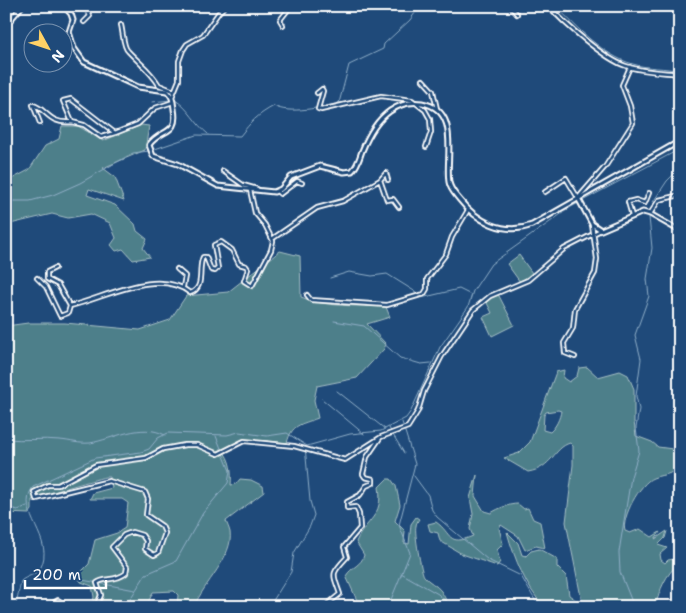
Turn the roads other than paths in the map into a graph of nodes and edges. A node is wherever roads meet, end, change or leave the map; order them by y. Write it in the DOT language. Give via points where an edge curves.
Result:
graph roads {
  1 [pos="22,6"];
  2 [pos="64,6"];
  3 [pos="225,6"];
  4 [pos="291,6"];
  5 [pos="510,6"];
  6 [pos="550,6"];
  7 [pos="85,7"];
  8 [pos="517,14"];
  9 [pos="84,22"];
  10 [pos="6,25"];
  11 [pos="121,25"];
  12 [pos="282,25"];
  13 [pos="630,67"];
  14 [pos="680,74"];
  15 [pos="423,80"];
  16 [pos="174,91"];
  17 [pos="317,93"];
  18 [pos="172,96"];
  19 [pos="173,102"];
  20 [pos="416,102"];
  21 [pos="438,111"];
  22 [pos="72,122"];
  23 [pos="40,123"];
  24 [pos="115,132"];
  25 [pos="680,141"];
  26 [pos="426,147"];
  27 [pos="223,171"];
  28 [pos="380,180"];
  29 [pos="388,180"];
  30 [pos="302,184"];
  31 [pos="250,190"];
  32 [pos="258,190"];
  33 [pos="277,191"];
  34 [pos="545,192"];
  35 [pos="649,194"];
  36 [pos="680,195"];
  37 [pos="579,201"];
  38 [pos="399,207"];
  39 [pos="468,210"];
  40 [pos="650,214"];
  41 [pos="632,216"];
  42 [pos="592,224"];
  43 [pos="601,230"];
  44 [pos="680,231"];
  45 [pos="594,233"];
  46 [pos="272,239"];
  47 [pos="54,268"];
  48 [pos="176,269"];
  49 [pos="37,278"];
  50 [pos="183,288"];
  51 [pos="308,295"];
  52 [pos="70,306"];
  53 [pos="575,357"];
  54 [pos="381,437"];
  55 [pos="47,607"];
  56 [pos="69,607"];
  57 [pos="96,607"];
  58 [pos="324,607"];
  1 -- 10 [label="main road"];
  2 -- 18 [label="main road" via="73,20 69,32 74,48 84,62 138,87 167,90"];
  3 -- 16 [label="street" via="203,35 183,50 179,80"];
  4 -- 12 [label="street" via="280,20"];
  5 -- 8 [label="street"];
  6 -- 13 [label="street" via="574,31 609,58"];
  7 -- 9 [label="street" via="90,16"];
  11 -- 16 [label="street" via="126,50 146,66 159,85"];
  13 -- 14 [label="street"];
  13 -- 37 [label="street" via="622,86 630,106 632,126"];
  15 -- 21 [label="street" via="433,91"];
  16 -- 18 [label="street"];
  17 -- 20 [label="street" via="322,89 318,109 321,110 381,96"];
  18 -- 19 [label="main road"];
  19 -- 24 [label="street" via="155,108 138,124"];
  19 -- 31 [label="main road" via="176,122 173,128 152,142 151,154 178,164 218,186"];
  20 -- 21 [label="main road" via="428,104"];
  20 -- 26 [label="street" via="425,110 431,123"];
  20 -- 33 [label="main road" via="404,103 383,116 352,171 320,166 291,177"];
  21 -- 39 [label="main road" via="449,132 449,182"];
  22 -- 23 [label="street" via="50,118 33,105"];
  22 -- 24 [label="street" via="101,137"];
  22 -- 24 [label="street" via="63,104 68,99"];
  25 -- 37 [label="main road"];
  27 -- 32 [label="street" via="243,185"];
  28 -- 29 [label="street" via="386,173"];
  28 -- 38 [label="street" via="387,200 393,199"];
  28 -- 46 [label="street" via="342,201 317,208"];
  30 -- 33 [label="street" via="297,181 280,194"];
  31 -- 32 [label="main road"];
  31 -- 46 [label="street" via="256,213"];
  32 -- 33 [label="main road"];
  34 -- 37 [label="street" via="566,178"];
  35 -- 41 [label="street" via="645,203 628,202"];
  36 -- 40 [label="street" via="659,200"];
  37 -- 39 [label="main road" via="520,229 488,223"];
  37 -- 42 [label="main road"];
  39 -- 51 [label="street" via="450,240 446,254 427,279 424,294 387,305 311,300"];
  40 -- 41 [label="main road" via="643,212"];
  40 -- 44 [label="main road"];
  41 -- 43 [label="main road"];
  42 -- 43 [label="main road"];
  42 -- 45 [label="street"];
  43 -- 45 [label="street"];
  45 -- 53 [label="street" via="595,273 581,294 573,328 564,344 566,353"];
  45 -- 54 [label="street" via="564,249 528,280 490,296 473,310 442,356 408,427"];
  46 -- 50 [label="street" via="271,250 252,286 244,281 248,270 246,266 239,264 232,250 221,242 214,245 218,268 211,270 203,256 200,284 190,293"];
  47 -- 52 [label="street" via="47,272 48,279 58,285"];
  48 -- 50 [label="street" via="186,276"];
  49 -- 52 [label="street" via="46,287 60,316 68,312"];
  50 -- 52 [label="street" via="170,283 134,285"];
  54 -- 57 [label="street" via="345,460 294,446 264,443 244,442 218,454 185,445 162,449 146,458 96,465 58,485 37,490 34,492 36,499 109,481 138,488 148,499 146,515 162,526 165,533 158,553 154,555 145,549 146,541 142,535 132,532 112,547 127,567 126,573 121,578 100,580 97,584 101,595"];
  54 -- 58 [label="street" via="367,458 363,474 374,479 374,483 347,502 347,508 358,510 360,528 344,547 347,557 334,571 333,580 340,594"];
  55 -- 56 [label="street" via="58,600"];
}
